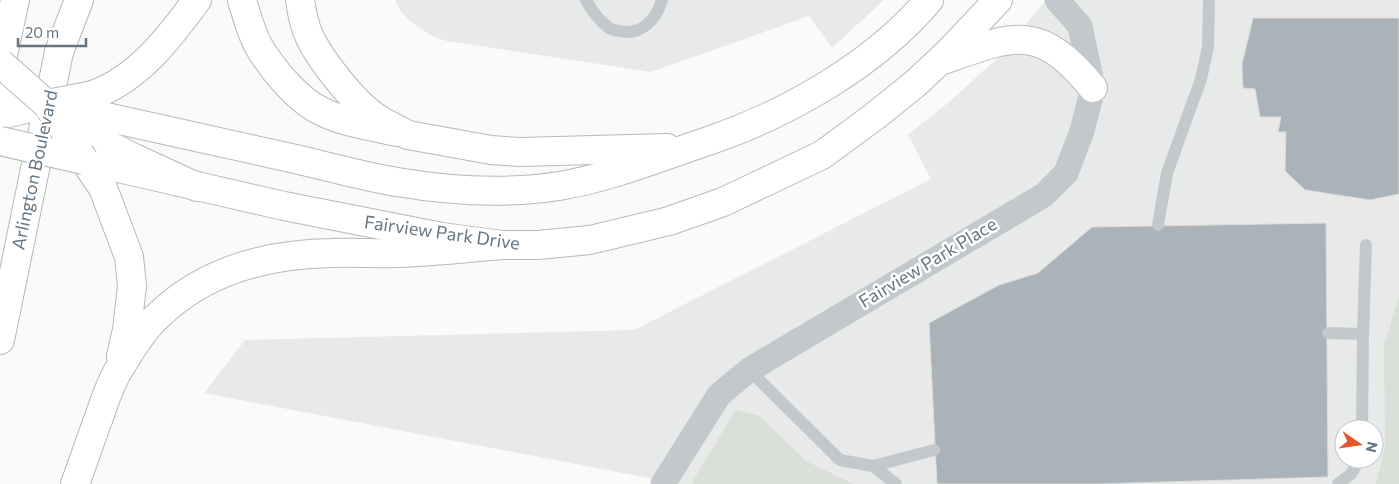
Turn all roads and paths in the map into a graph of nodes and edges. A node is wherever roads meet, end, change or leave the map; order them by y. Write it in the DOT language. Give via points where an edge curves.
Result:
graph roads {
  1 [pos="15,0"];
  2 [pos="70,0"];
  3 [pos="79,0"];
  4 [pos="197,0"];
  5 [pos="242,0"];
  6 [pos="300,0"];
  7 [pos="586,0"];
  8 [pos="662,0"];
  9 [pos="929,0"];
  10 [pos="998,0"];
  11 [pos="1057,0"];
  12 [pos="1209,0"];
  13 [pos="59,52"];
  14 [pos="938,62"];
  15 [pos="0,63"];
  16 [pos="0,68"];
  17 [pos="1093,88"];
  18 [pos="0,93"];
  19 [pos="47,104"];
  20 [pos="89,113"];
  21 [pos="0,114"];
  22 [pos="408,135"];
  23 [pos="0,140"];
  24 [pos="690,147"];
  25 [pos="84,160"];
  26 [pos="197,187"];
  27 [pos="1158,225"];
  28 [pos="502,245"];
  29 [pos="1366,245"];
  30 [pos="1328,333"];
  31 [pos="1363,334"];
  32 [pos="0,340"];
  33 [pos="749,370"];
  34 [pos="117,372"];
  35 [pos="1362,419"];
  36 [pos="934,450"];
  37 [pos="873,466"];
  38 [pos="1354,469"];
  39 [pos="75,484"];
  40 [pos="663,484"];
  41 [pos="896,484"];
  42 [pos="1338,484"];
  1 -- 16 [label="main road"];
  2 -- 13 [label="main road, Arlington Boulevard"];
  3 -- 13 [label="main road"];
  4 -- 20 [label="main road" via="148,60 116,84"];
  5 -- 22 [label="main road" via="259,46 279,75 304,99 322,112"];
  6 -- 22 [label="main road" via="310,37 341,83 376,118"];
  7 -- 8 [label="lane" via="594,15 609,29 628,33 646,27 658,13"];
  9 -- 24 [label="main road" via="880,48 837,80 740,130"];
  10 -- 14 [label="main road, Fairview Park Drive"];
  11 -- 17 [label="street, Fairview Park Place" via="1080,26"];
  12 -- 27 [label="lane" via="1208,47 1167,173"];
  13 -- 32 [label="main road, Arlington Boulevard"];
  14 -- 17 [label="main road" via="992,42 1016,38 1039,42 1059,52"];
  14 -- 28 [label="main road, Fairview Park Drive" via="916,84 822,155 723,202 669,221 606,237 538,246"];
  15 -- 19 [label="main road, bridge"];
  17 -- 33 [label="street, Fairview Park Place" via="1082,131 1066,173 1044,194"];
  18 -- 19 [label="main road"];
  19 -- 20 [label="main road, bridge"];
  19 -- 20 [label="main road, bridge"];
  19 -- 21 [label="main road"];
  19 -- 25 [label="main road, bridge"];
  20 -- 24 [label="main road" via="397,182 455,189 510,190 559,186 623,172"];
  20 -- 26 [label="main road" via="134,158"];
  22 -- 24 [label="main road" via="520,152"];
  23 -- 25 [label="main road, Fairview Park Drive, bridge"];
  25 -- 26 [label="main road, Fairview Park Drive"];
  25 -- 34 [label="main road" via="103,188 130,257 132,286 128,330"];
  26 -- 28 [label="main road, Fairview Park Drive" via="372,224"];
  28 -- 34 [label="main road" via="395,253 330,253 240,266 186,292 160,314"];
  29 -- 31 [label="lane"];
  30 -- 31 [label="lane"];
  31 -- 35 [label="lane"];
  33 -- 37 [label="lane" via="840,460"];
  33 -- 40 [label="street, Fairview Park Place" via="719,395"];
  34 -- 39 [label="main road"];
  36 -- 37 [label="lane"];
  37 -- 41 [label="lane"];
  38 -- 42 [label="lane"];
}
